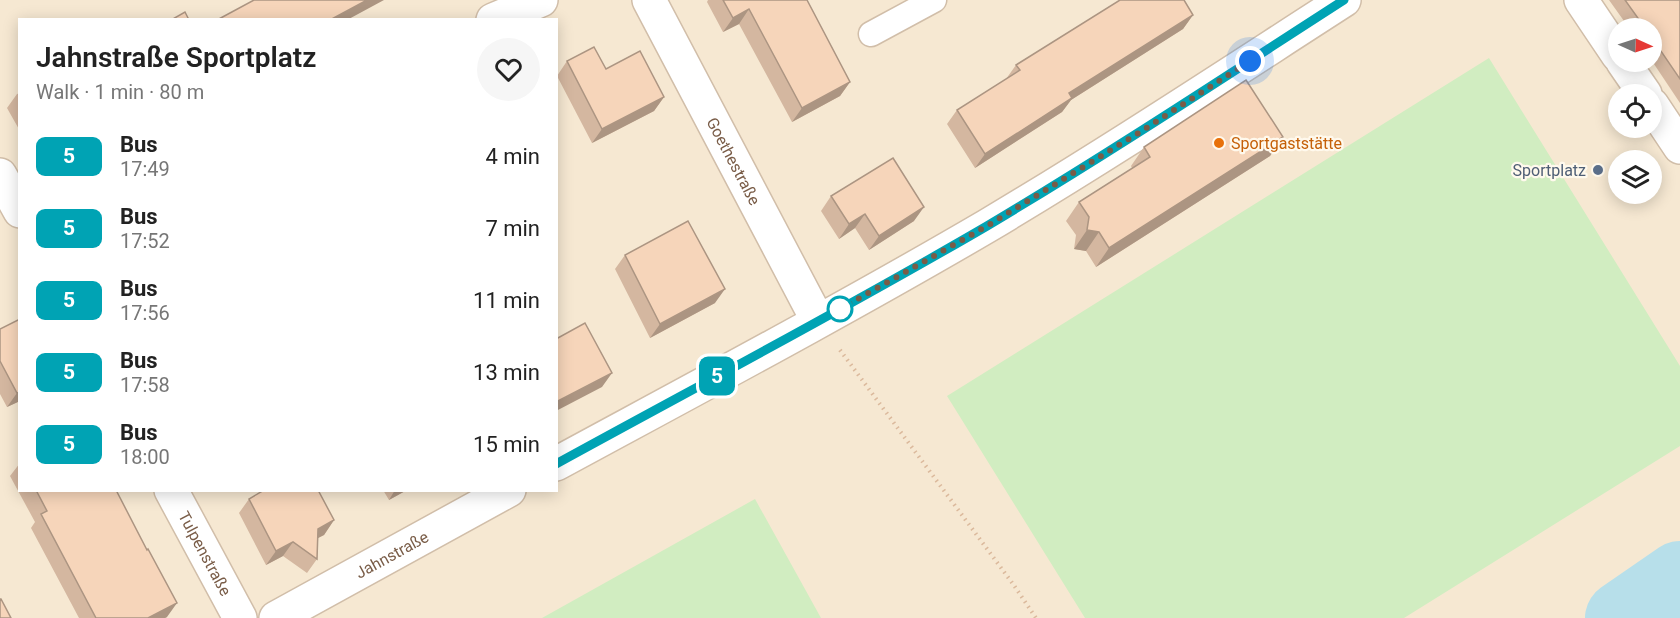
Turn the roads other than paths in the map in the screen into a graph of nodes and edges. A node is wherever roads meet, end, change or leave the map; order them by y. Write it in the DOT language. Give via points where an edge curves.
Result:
graph roads {
  1 [pos="541,0"];
  2 [pos="649,0"];
  3 [pos="934,0"];
  4 [pos="1344,0"];
  5 [pos="1581,0"];
  6 [pos="498,18"];
  7 [pos="871,34"];
  8 [pos="1608,41"];
  9 [pos="1662,120"];
  10 [pos="1680,147"];
  11 [pos="0,175"];
  12 [pos="18,207"];
  13 [pos="818,321"];
  14 [pos="558,463"];
  15 [pos="172,492"];
  16 [pos="505,492"];
  17 [pos="240,618"];
  18 [pos="276,618"];
  1 -- 6 [label="street"];
  2 -- 13 [label="street, Goethestraße"];
  3 -- 7 [label="lane"];
  4 -- 13 [label="street" via="987,226"];
  5 -- 8 [label="street"];
  9 -- 10 [label="street"];
  11 -- 12 [label="street"];
  13 -- 14 [label="street"];
  15 -- 17 [label="street, Tulpenstraße"];
  16 -- 18 [label="street, Jahnstraße"];
}
